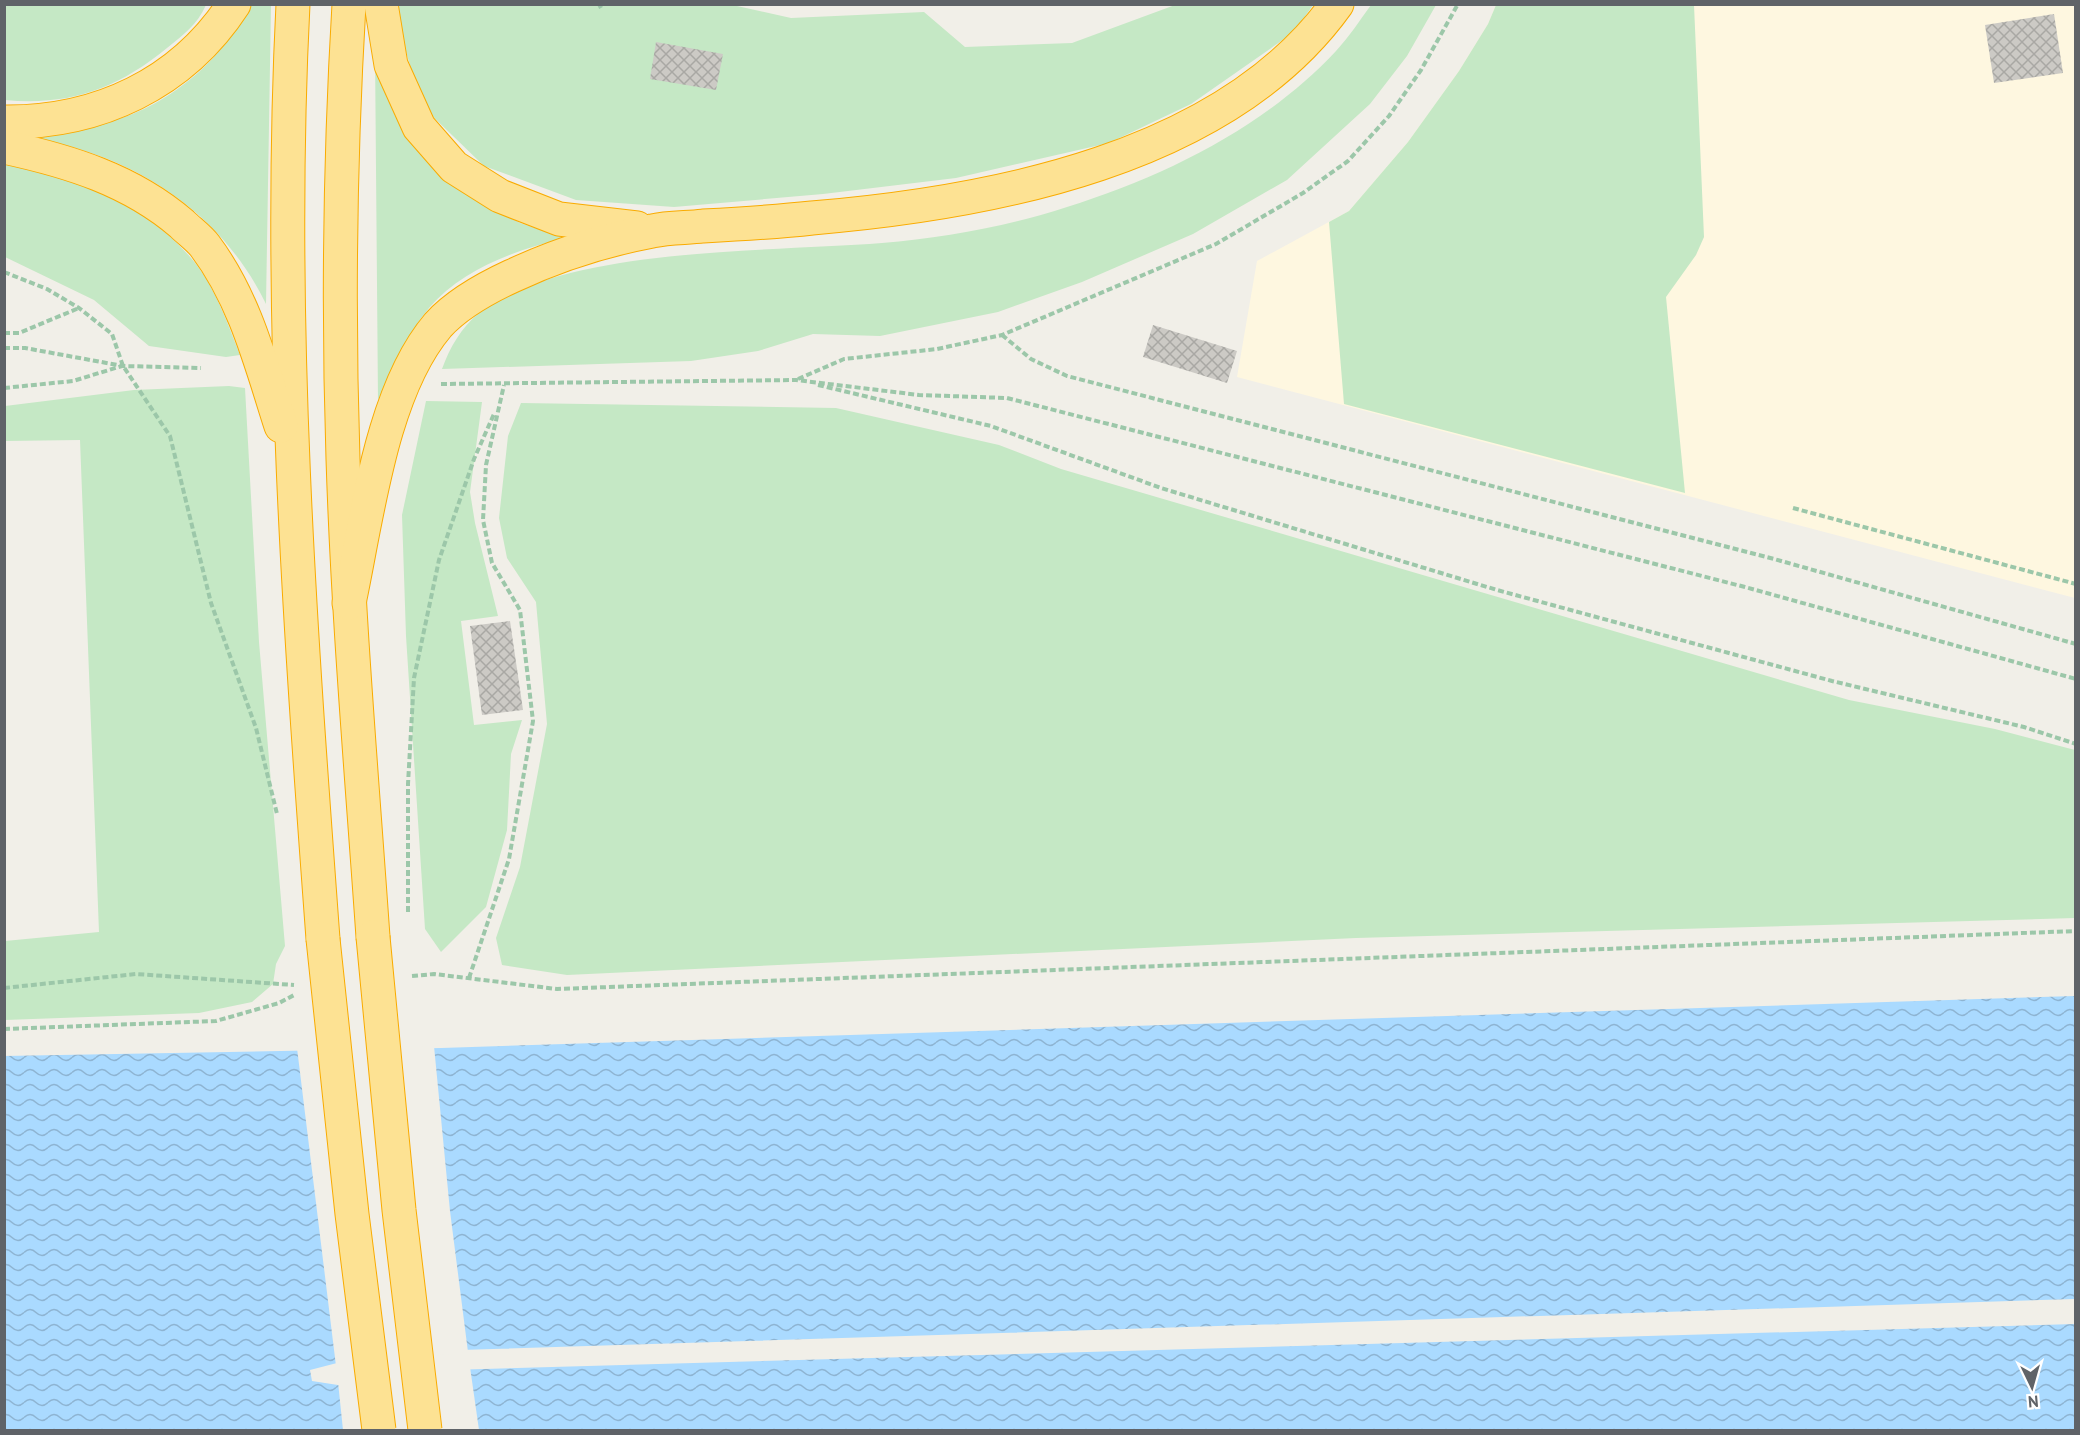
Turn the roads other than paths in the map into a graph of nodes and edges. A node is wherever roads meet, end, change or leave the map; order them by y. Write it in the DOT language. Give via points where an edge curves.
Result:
graph roads {
  1 [pos="234,4"];
  2 [pos="293,4"];
  3 [pos="349,4"];
  4 [pos="381,4"];
  5 [pos="1337,4"];
  6 [pos="4,122"];
  7 [pos="4,147"];
  8 [pos="654,230"];
  9 [pos="292,460"];
  10 [pos="349,603"];
  11 [pos="379,1431"];
  12 [pos="425,1431"];
  1 -- 6 [label="highway" via="206,42 186,61 134,95 69,118"];
  2 -- 9 [label="highway" via="288,162"];
  3 -- 10 [label="highway" via="341,313"];
  4 -- 8 [label="highway" via="391,65 419,127 454,167 500,196 559,219"];
  5 -- 8 [label="highway" via="1291,56 1234,101 1171,135 1095,165 1018,187 918,206"];
  7 -- 9 [label="highway" via="103,175 156,202 204,244 248,324"];
  8 -- 10 [label="highway" via="556,256 482,290 439,324 413,363 392,412"];
  9 -- 11 [label="highway, bridge" via="323,939"];
  10 -- 12 [label="highway, bridge" via="373,937"];
}
